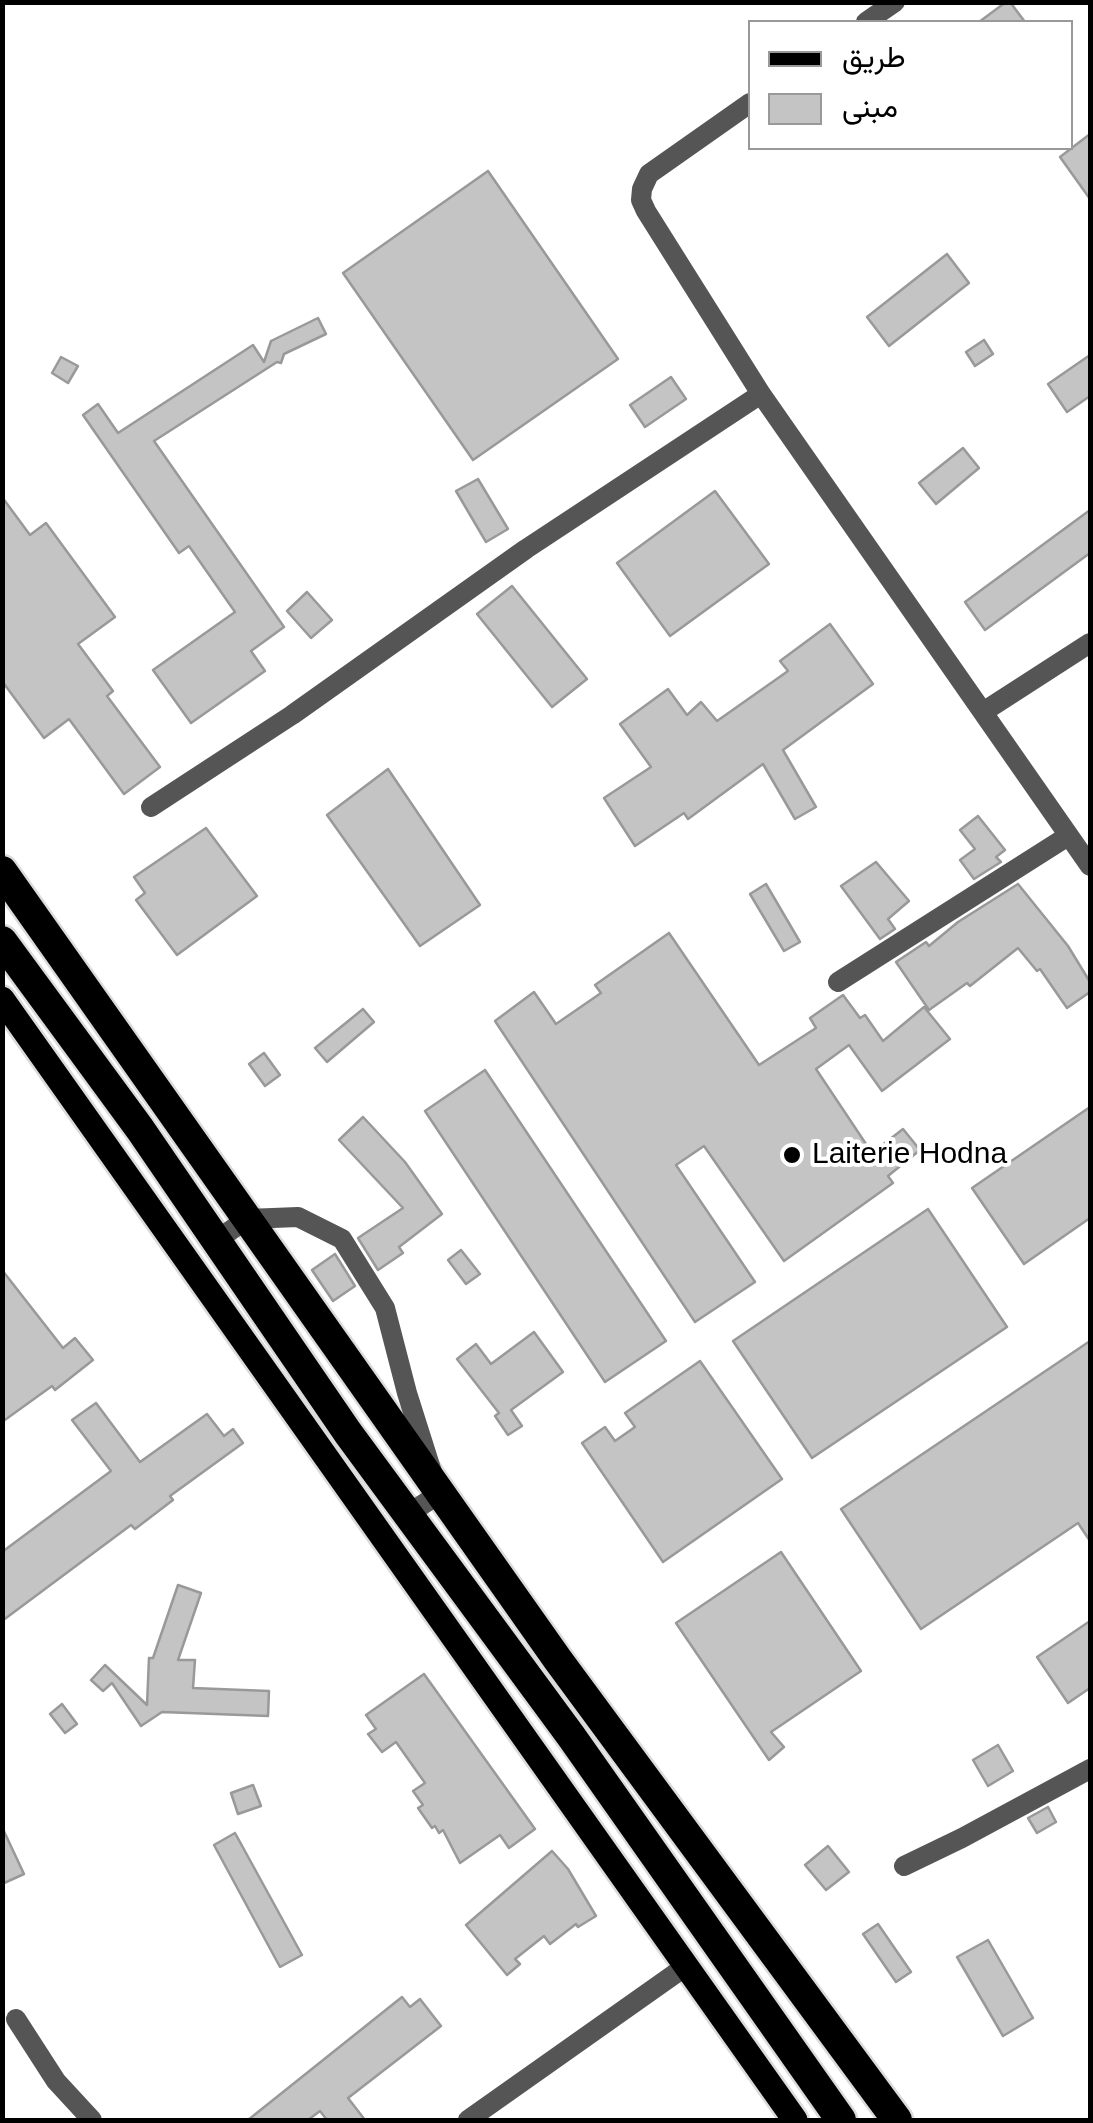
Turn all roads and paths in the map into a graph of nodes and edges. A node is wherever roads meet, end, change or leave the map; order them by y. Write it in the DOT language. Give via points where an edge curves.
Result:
graph roads {
  1 [pos="895,2"];
  2 [pos="869,20"];
  3 [pos="748,104"];
  4 [pos="761,394"];
  5 [pos="1090,643"];
  6 [pos="983,712"];
  7 [pos="151,807"];
  8 [pos="1068,836"];
  9 [pos="1090,866"];
  10 [pos="2,871"];
  11 [pos="2,941"];
  12 [pos="838,982"];
  13 [pos="2,999"];
  14 [pos="247,1219"];
  15 [pos="214,1242"];
  16 [pos="439,1494"];
  17 [pos="408,1514"];
  18 [pos="1090,1769"];
  19 [pos="904,1866"];
  20 [pos="686,1966"];
  21 [pos="16,2019"];
  22 [pos="92,2120"];
  23 [pos="468,2120"];
  24 [pos="794,2120"];
  25 [pos="841,2120"];
  26 [pos="897,2120"];
  1 -- 2 [label="street"];
  3 -- 4 [label="street" via="649,174 641,200"];
  4 -- 6 [label="street"];
  4 -- 7 [label="street"];
  5 -- 6 [label="street"];
  6 -- 8 [label="street"];
  8 -- 9 [label="street"];
  8 -- 12 [label="street"];
  10 -- 14 [label="highway"];
  11 -- 15 [label="highway"];
  13 -- 20 [label="main road"];
  14 -- 15 [label="street"];
  14 -- 16 [label="highway"];
  14 -- 16 [label="street" via="298,1217 342,1239 385,1308"];
  15 -- 17 [label="highway"];
  16 -- 17 [label="street"];
  16 -- 26 [label="highway"];
  17 -- 25 [label="highway"];
  18 -- 19 [label="street"];
  20 -- 23 [label="street"];
  20 -- 24 [label="main road"];
  21 -- 22 [label="street"];
}
